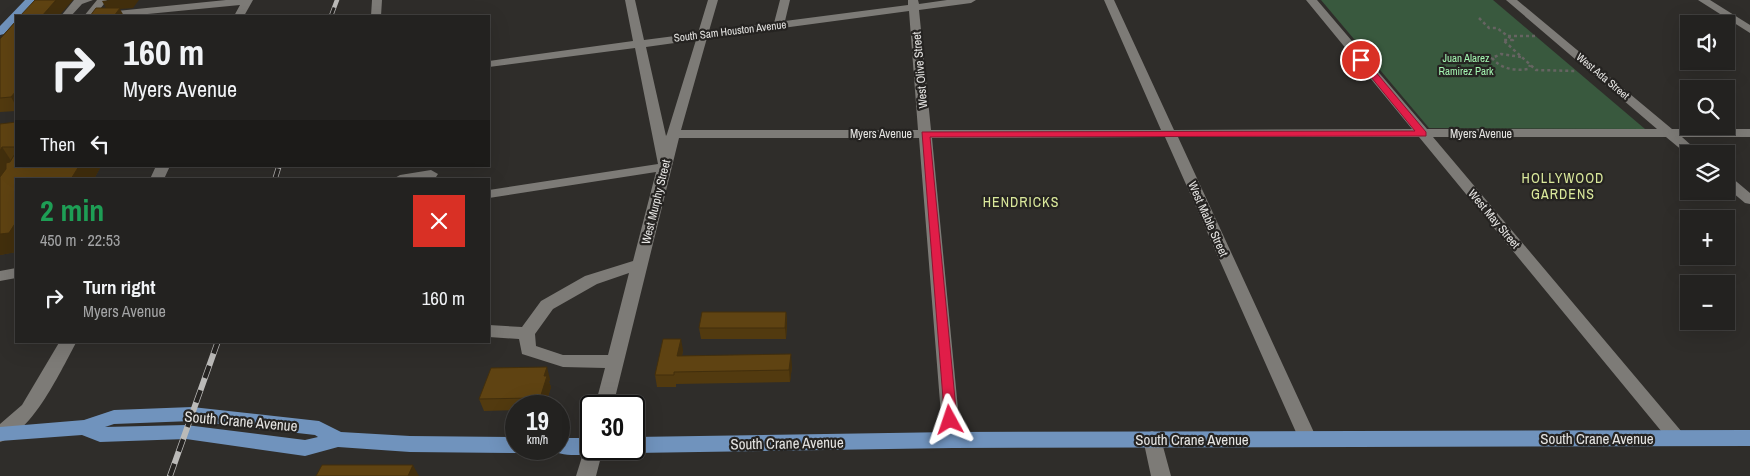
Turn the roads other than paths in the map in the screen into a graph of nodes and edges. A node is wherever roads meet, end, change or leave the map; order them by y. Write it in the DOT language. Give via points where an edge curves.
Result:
graph roads {
  1 [pos="30,0"];
  2 [pos="88,0"];
  3 [pos="102,0"];
  4 [pos="144,0"];
  5 [pos="247,0"];
  6 [pos="377,0"];
  7 [pos="630,0"];
  8 [pos="713,0"];
  9 [pos="785,0"];
  10 [pos="971,0"];
  11 [pos="1109,0"];
  12 [pos="1311,0"];
  13 [pos="1511,0"];
  14 [pos="1703,0"];
  15 [pos="914,4"];
  16 [pos="134,14"];
  17 [pos="17,15"];
  18 [pos="67,15"];
  19 [pos="90,15"];
  20 [pos="116,15"];
  21 [pos="240,15"];
  22 [pos="376,15"];
  23 [pos="15,17"];
  24 [pos="779,25"];
  25 [pos="6,27"];
  26 [pos="1750,30"];
  27 [pos="703,34"];
  28 [pos="639,43"];
  29 [pos="490,64"];
  30 [pos="673,134"];
  31 [pos="925,134"];
  32 [pos="1170,134"];
  33 [pos="1423,134"];
  34 [pos="1670,134"];
  35 [pos="1750,134"];
  36 [pos="1683,145"];
  37 [pos="665,165"];
  38 [pos="431,173"];
  39 [pos="405,178"];
  40 [pos="1735,188"];
  41 [pos="490,194"];
  42 [pos="1750,200"];
  43 [pos="640,264"];
  44 [pos="15,273"];
  45 [pos="0,276"];
  46 [pos="490,331"];
  47 [pos="527,332"];
  48 [pos="67,343"];
  49 [pos="615,362"];
  50 [pos="607,395"];
  51 [pos="0,435"];
  52 [pos="1678,438"];
  53 [pos="1750,438"];
  54 [pos="1152,439"];
  55 [pos="1308,439"];
  56 [pos="952,440"];
  57 [pos="505,445"];
  58 [pos="645,446"];
  59 [pos="589,460"];
  60 [pos="586,476"];
  61 [pos="1160,476"];
  1 -- 17 [label="main road"];
  2 -- 18 [label="street" via="79,1"];
  3 -- 19 [label="street"];
  4 -- 16 [label="street"];
  5 -- 16 [label="street"];
  5 -- 21 [label="street"];
  6 -- 22 [label="street"];
  7 -- 28 [label="street"];
  8 -- 27 [label="street, West Murphy Street"];
  9 -- 24 [label="street"];
  10 -- 15 [label="street, South Sam Houston Avenue"];
  11 -- 32 [label="street, West Mable Street"];
  12 -- 33 [label="street, West May Street"];
  13 -- 34 [label="street, West Ada Street"];
  14 -- 26 [label="street"];
  15 -- 24 [label="street, South Sam Houston Avenue"];
  15 -- 31 [label="street, West Olive Street"];
  16 -- 20 [label="street"];
  23 -- 25 [label="main road"];
  24 -- 27 [label="street, South Sam Houston Avenue"];
  27 -- 28 [label="street, South Sam Houston Avenue"];
  27 -- 30 [label="street, West Murphy Street"];
  28 -- 29 [label="street, South Sam Houston Avenue"];
  28 -- 37 [label="street"];
  30 -- 31 [label="street, Myers Avenue"];
  30 -- 37 [label="street, West Murphy Street"];
  31 -- 32 [label="street, Myers Avenue"];
  31 -- 56 [label="street, West Olive Street"];
  32 -- 33 [label="street, Myers Avenue"];
  32 -- 55 [label="street, West Mable Street"];
  33 -- 34 [label="street, Myers Avenue"];
  33 -- 52 [label="street, West May Street"];
  34 -- 35 [label="street, Myers Avenue"];
  34 -- 36 [label="street, West Ada Street"];
  37 -- 41 [label="street"];
  37 -- 43 [label="street, West Murphy Street"];
  38 -- 39 [label="street"];
  40 -- 42 [label="street"];
  43 -- 47 [label="street" via="591,280 547,305"];
  43 -- 49 [label="street, West Murphy Street"];
  44 -- 45 [label="street"];
  46 -- 47 [label="street"];
  47 -- 49 [label="street" via="528,350 563,361"];
  48 -- 51 [label="street" via="28,410"];
  49 -- 50 [label="street, West Murphy Street"];
  51 -- 57 [label="main road, South Crane Avenue" via="84,427 100,435 186,432 306,448 338,439"];
  52 -- 53 [label="main road, South Crane Avenue"];
  52 -- 55 [label="main road, South Crane Avenue"];
  54 -- 55 [label="main road, South Crane Avenue"];
  54 -- 56 [label="main road, South Crane Avenue"];
  54 -- 61 [label="street"];
  56 -- 58 [label="main road, South Crane Avenue"];
  59 -- 60 [label="street"];
}
